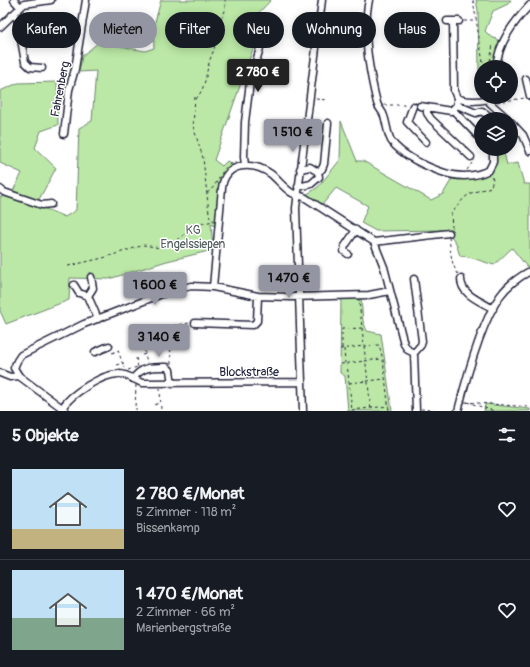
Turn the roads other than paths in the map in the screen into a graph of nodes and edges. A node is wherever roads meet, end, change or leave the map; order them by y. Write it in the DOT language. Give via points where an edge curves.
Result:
graph roads {
  1 [pos="14,0"];
  2 [pos="51,0"];
  3 [pos="86,0"];
  4 [pos="322,0"];
  5 [pos="369,0"];
  6 [pos="530,5"];
  7 [pos="20,8"];
  8 [pos="15,12"];
  9 [pos="12,15"];
  10 [pos="453,21"];
  11 [pos="0,28"];
  12 [pos="23,48"];
  13 [pos="260,48"];
  14 [pos="497,60"];
  15 [pos="42,68"];
  16 [pos="526,78"];
  17 [pos="530,96"];
  18 [pos="458,98"];
  19 [pos="474,99"];
  20 [pos="491,104"];
  21 [pos="427,107"];
  22 [pos="455,108"];
  23 [pos="500,112"];
  24 [pos="474,113"];
  25 [pos="328,123"];
  26 [pos="474,130"];
  27 [pos="518,130"];
  28 [pos="64,134"];
  29 [pos="426,142"];
  30 [pos="530,150"];
  31 [pos="493,156"];
  32 [pos="471,157"];
  33 [pos="245,165"];
  34 [pos="300,169"];
  35 [pos="318,172"];
  36 [pos="298,187"];
  37 [pos="0,189"];
  38 [pos="297,194"];
  39 [pos="51,204"];
  40 [pos="356,230"];
  41 [pos="449,233"];
  42 [pos="374,242"];
  43 [pos="348,254"];
  44 [pos="530,271"];
  45 [pos="91,277"];
  46 [pos="414,279"];
  47 [pos="461,279"];
  48 [pos="74,286"];
  49 [pos="213,287"];
  50 [pos="390,291"];
  51 [pos="88,296"];
  52 [pos="258,296"];
  53 [pos="298,297"];
  54 [pos="493,309"];
  55 [pos="98,319"];
  56 [pos="195,322"];
  57 [pos="109,346"];
  58 [pos="95,352"];
  59 [pos="414,353"];
  60 [pos="0,373"];
  61 [pos="19,376"];
  62 [pos="134,380"];
  63 [pos="302,382"];
  64 [pos="172,384"];
  65 [pos="64,409"];
  66 [pos="416,410"];
  67 [pos="302,411"];
  68 [pos="458,411"];
  1 -- 7 [label="street"];
  2 -- 7 [label="street" via="28,3"];
  3 -- 28 [label="street, Fahrenberg" via="69,90"];
  4 -- 34 [label="street"];
  5 -- 31 [label="street" via="368,57 377,105 384,115 391,140 424,165 455,176 485,172 492,166"];
  6 -- 14 [label="street" via="504,38"];
  7 -- 8 [label="street"];
  9 -- 11 [label="street"];
  10 -- 18 [label="street" via="454,91"];
  12 -- 15 [label="street, Fahrenberg" via="25,62 30,67"];
  13 -- 33 [label="street" via="250,82 245,122"];
  16 -- 17 [label="street"];
  18 -- 19 [label="street"];
  18 -- 22 [label="street"];
  20 -- 23 [label="street"];
  21 -- 22 [label="street"];
  21 -- 29 [label="street" via="417,106 407,122"];
  21 -- 32 [label="street" via="431,119"];
  22 -- 24 [label="street"];
  22 -- 26 [label="street"];
  25 -- 35 [label="street" via="324,164"];
  27 -- 30 [label="street"];
  33 -- 38 [label="street" via="267,172 292,193"];
  33 -- 49 [label="street" via="231,170 223,181"];
  34 -- 35 [label="street" via="310,167"];
  34 -- 36 [label="street"];
  35 -- 36 [label="street" via="317,181"];
  36 -- 38 [label="street"];
  37 -- 39 [label="street" via="42,205"];
  38 -- 40 [label="street"];
  38 -- 53 [label="street"];
  40 -- 42 [label="street"];
  40 -- 43 [label="street" via="346,246 344,252"];
  41 -- 42 [label="street"];
  42 -- 50 [label="street" via="381,256"];
  44 -- 54 [label="street" via="509,286"];
  45 -- 51 [label="street" via="93,288"];
  46 -- 59 [label="street" via="422,341"];
  47 -- 54 [label="street" via="461,286 465,291"];
  48 -- 51 [label="street" via="79,293"];
  49 -- 52 [label="street"];
  49 -- 55 [label="street" via="191,286 167,292"];
  50 -- 53 [label="street" via="375,294"];
  50 -- 59 [label="street" via="404,344"];
  51 -- 55 [label="street"];
  52 -- 53 [label="street"];
  52 -- 56 [label="street" via="258,319 253,325"];
  53 -- 63 [label="street"];
  54 -- 68 [label="street" via="483,332 464,401"];
  55 -- 61 [label="street" via="64,332 22,355 15,364 15,371"];
  57 -- 58 [label="street"];
  59 -- 66 [label="street"];
  60 -- 61 [label="street" via="10,377"];
  61 -- 65 [label="street"];
  62 -- 64 [label="street, Blockstraße" via="142,383"];
  62 -- 64 [label="street" via="139,369 169,368"];
  62 -- 65 [label="street, Blockstraße" via="120,374 112,374 75,394"];
  63 -- 64 [label="street, Blockstraße"];
  63 -- 67 [label="street"];
}
